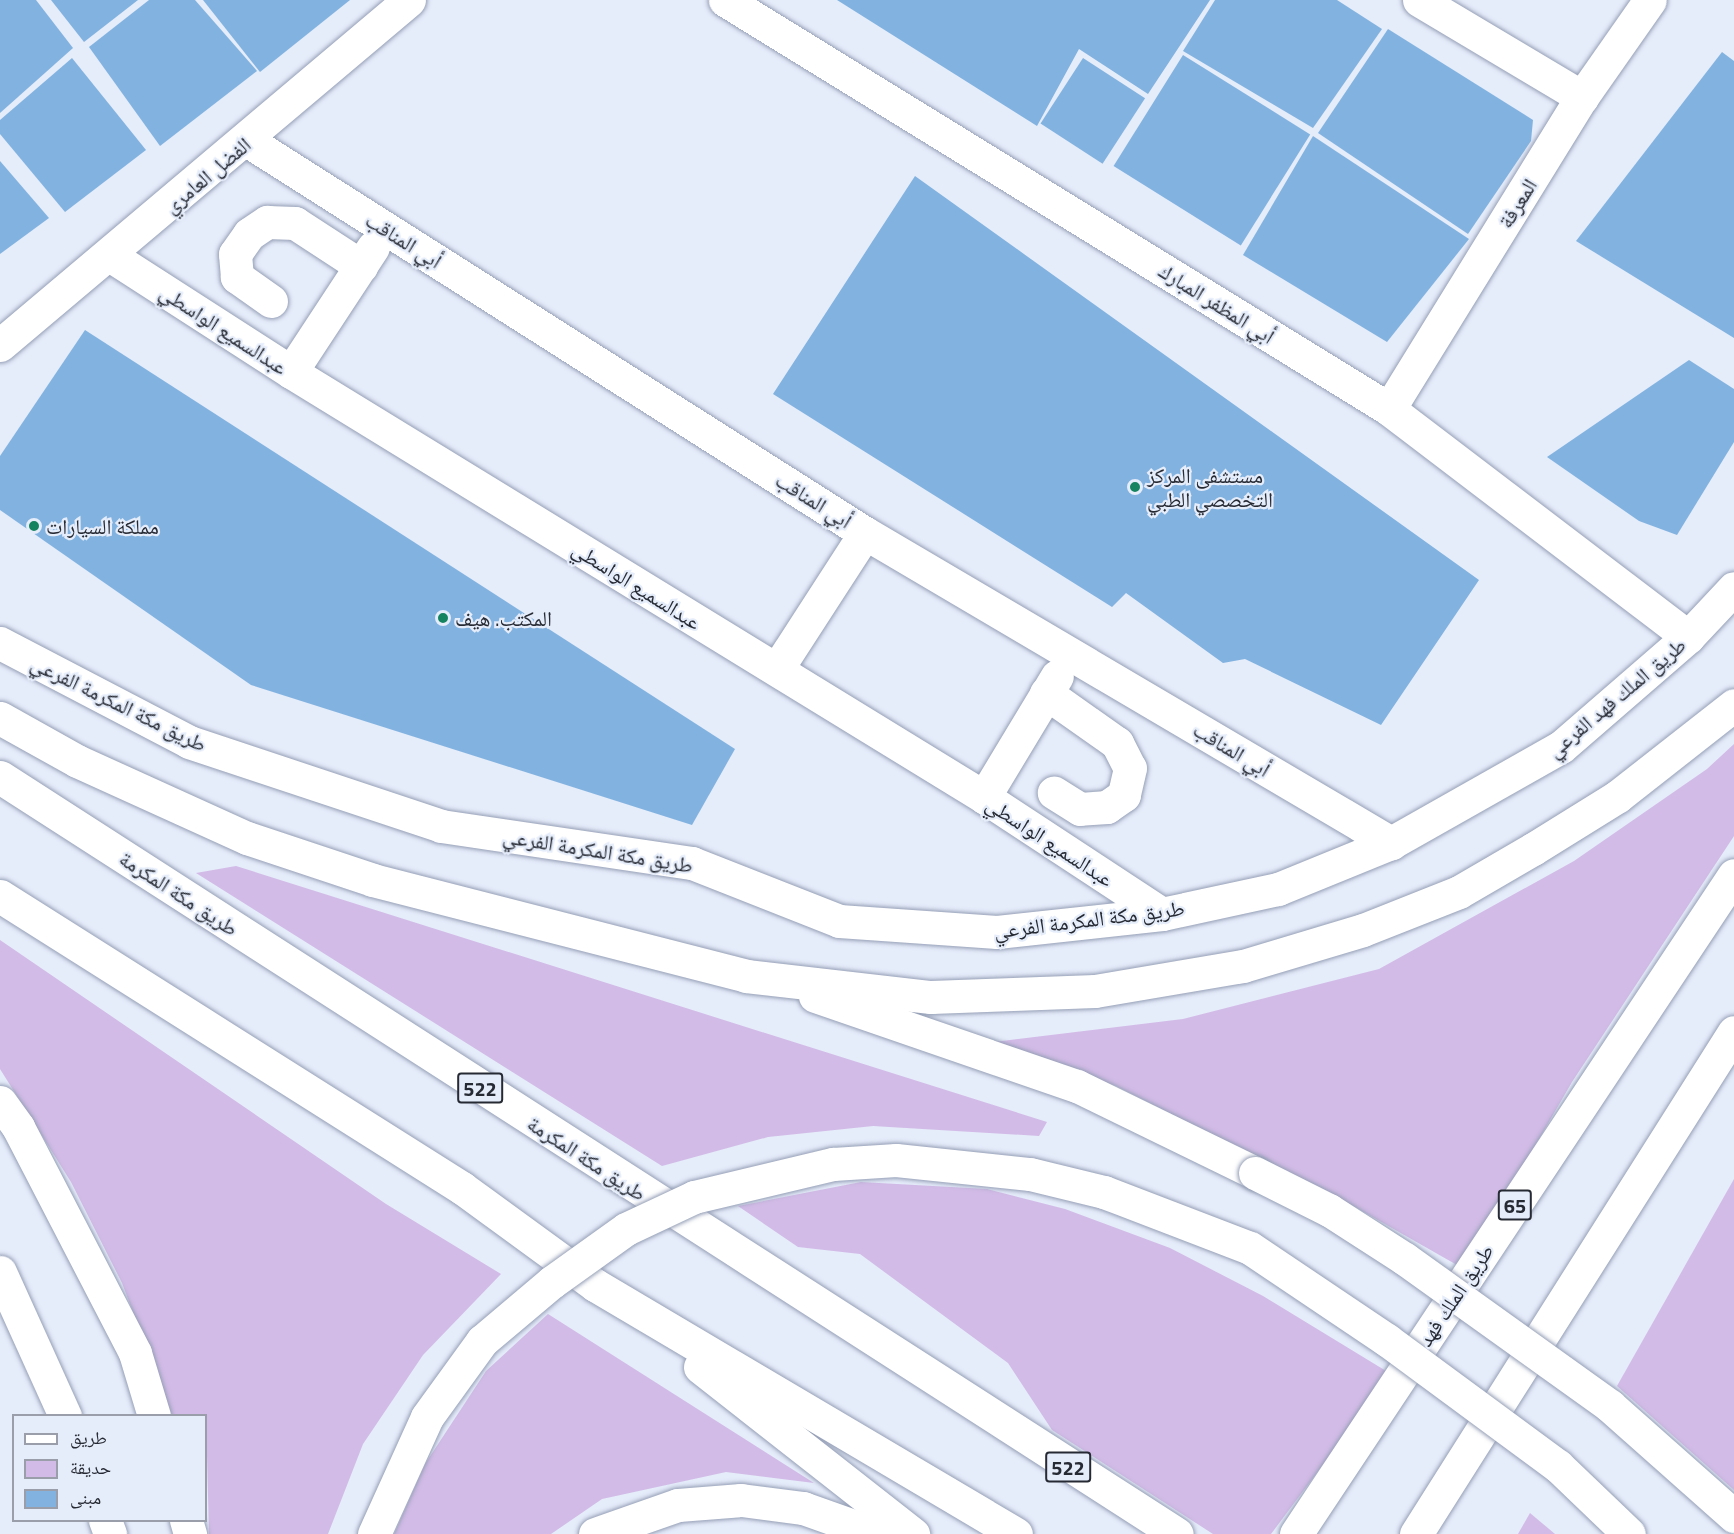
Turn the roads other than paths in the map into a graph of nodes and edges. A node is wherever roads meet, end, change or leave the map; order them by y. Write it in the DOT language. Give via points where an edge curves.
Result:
graph roads {
  1 [pos="409,0"];
  2 [pos="725,0"];
  3 [pos="1419,0"];
  4 [pos="1650,0"];
  5 [pos="1582,98"];
  6 [pos="248,141"];
  7 [pos="385,228"];
  8 [pos="111,256"];
  9 [pos="361,266"];
  10 [pos="271,301"];
  11 [pos="0,345"];
  12 [pos="291,372"];
  13 [pos="1389,409"];
  14 [pos="865,533"];
  15 [pos="1734,588"];
  16 [pos="1688,638"];
  17 [pos="0,643"];
  18 [pos="1071,654"];
  19 [pos="777,669"];
  20 [pos="1046,693"];
  21 [pos="1734,705"];
  22 [pos="0,718"];
  23 [pos="0,777"];
  24 [pos="1054,793"];
  25 [pos="984,797"];
  26 [pos="1391,843"];
  27 [pos="1734,875"];
  28 [pos="0,896"];
  29 [pos="1162,914"];
  30 [pos="746,976"];
  31 [pos="1734,1032"];
  32 [pos="0,1102"];
  33 [pos="0,1272"];
  34 [pos="595,1285"];
  35 [pos="64,1414"];
  36 [pos="153,1414"];
  37 [pos="1734,1516"];
  38 [pos="374,1534"];
  39 [pos="594,1534"];
  40 [pos="876,1534"];
  41 [pos="913,1534"];
  42 [pos="1016,1534"];
  43 [pos="1177,1534"];
  44 [pos="1296,1534"];
  45 [pos="1416,1534"];
  46 [pos="1629,1534"];
  1 -- 6 [label="main road, الفضل العامري"];
  2 -- 13 [label="main road, أبي المظفر المبارك"];
  3 -- 5 [label="main road"];
  4 -- 5 [label="main road, المعرفة"];
  5 -- 13 [label="main road, المعرفة"];
  6 -- 7 [label="main road, أبي المناقب"];
  6 -- 8 [label="main road, الفضل العامري"];
  7 -- 9 [label="main road"];
  7 -- 14 [label="main road, أبي المناقب"];
  8 -- 11 [label="main road, الفضل العامري"];
  8 -- 12 [label="main road, عبدالسميع الواسطي"];
  9 -- 10 [label="main road" via="295,223 267,222 249,234 235,254 237,277"];
  9 -- 12 [label="main road"];
  12 -- 19 [label="main road, عبدالسميع الواسطي"];
  13 -- 16 [label="main road, أبي المظفر المبارك"];
  14 -- 18 [label="main road, أبي المناقب"];
  14 -- 19 [label="main road"];
  15 -- 16 [label="main road, طريق الملك فهد الفرعي"];
  16 -- 26 [label="main road, طريق الملك فهد الفرعي" via="1561,747"];
  17 -- 29 [label="main road, طريق مكة المكرمة الفرعي" via="189,742 441,826 692,863 838,921 997,932"];
  18 -- 20 [label="main road"];
  18 -- 26 [label="main road, أبي المناقب"];
  19 -- 25 [label="main road, عبدالسميع الواسطي"];
  20 -- 24 [label="main road" via="1117,743 1130,768 1124,795 1107,807 1080,810"];
  20 -- 25 [label="main road"];
  21 -- 30 [label="main road" via="1618,796 1459,892 1363,930 1243,966 1095,991 931,997"];
  22 -- 30 [label="main road" via="77,761 247,838 373,880"];
  23 -- 43 [label="main road, طريق مكة المكرمة / 522" via="960,1399"];
  25 -- 29 [label="main road, عبدالسميع الواسطي"];
  26 -- 29 [label="main road, طريق مكة المكرمة الفرعي" via="1278,889"];
  27 -- 44 [label="main road, طريق الملك فهد / 65"];
  28 -- 34 [label="main road" via="462,1188"];
  30 -- 37 [label="main road, bridge" via="1077,1086 1255,1173 1405,1259 1610,1406"];
  31 -- 45 [label="main road"];
  32 -- 36 [label="main road" via="18,1126 135,1353"];
  33 -- 35 [label="main road"];
  34 -- 41 [label="main road"];
  34 -- 42 [label="main road"];
  38 -- 46 [label="main road, bridge" via="427,1417 482,1341 552,1282 626,1229 694,1197 822,1166 896,1160 1030,1174 1104,1192 1250,1248 1387,1340 1558,1466"];
  39 -- 40 [label="main road" via="678,1505 741,1500 803,1508"];
}
